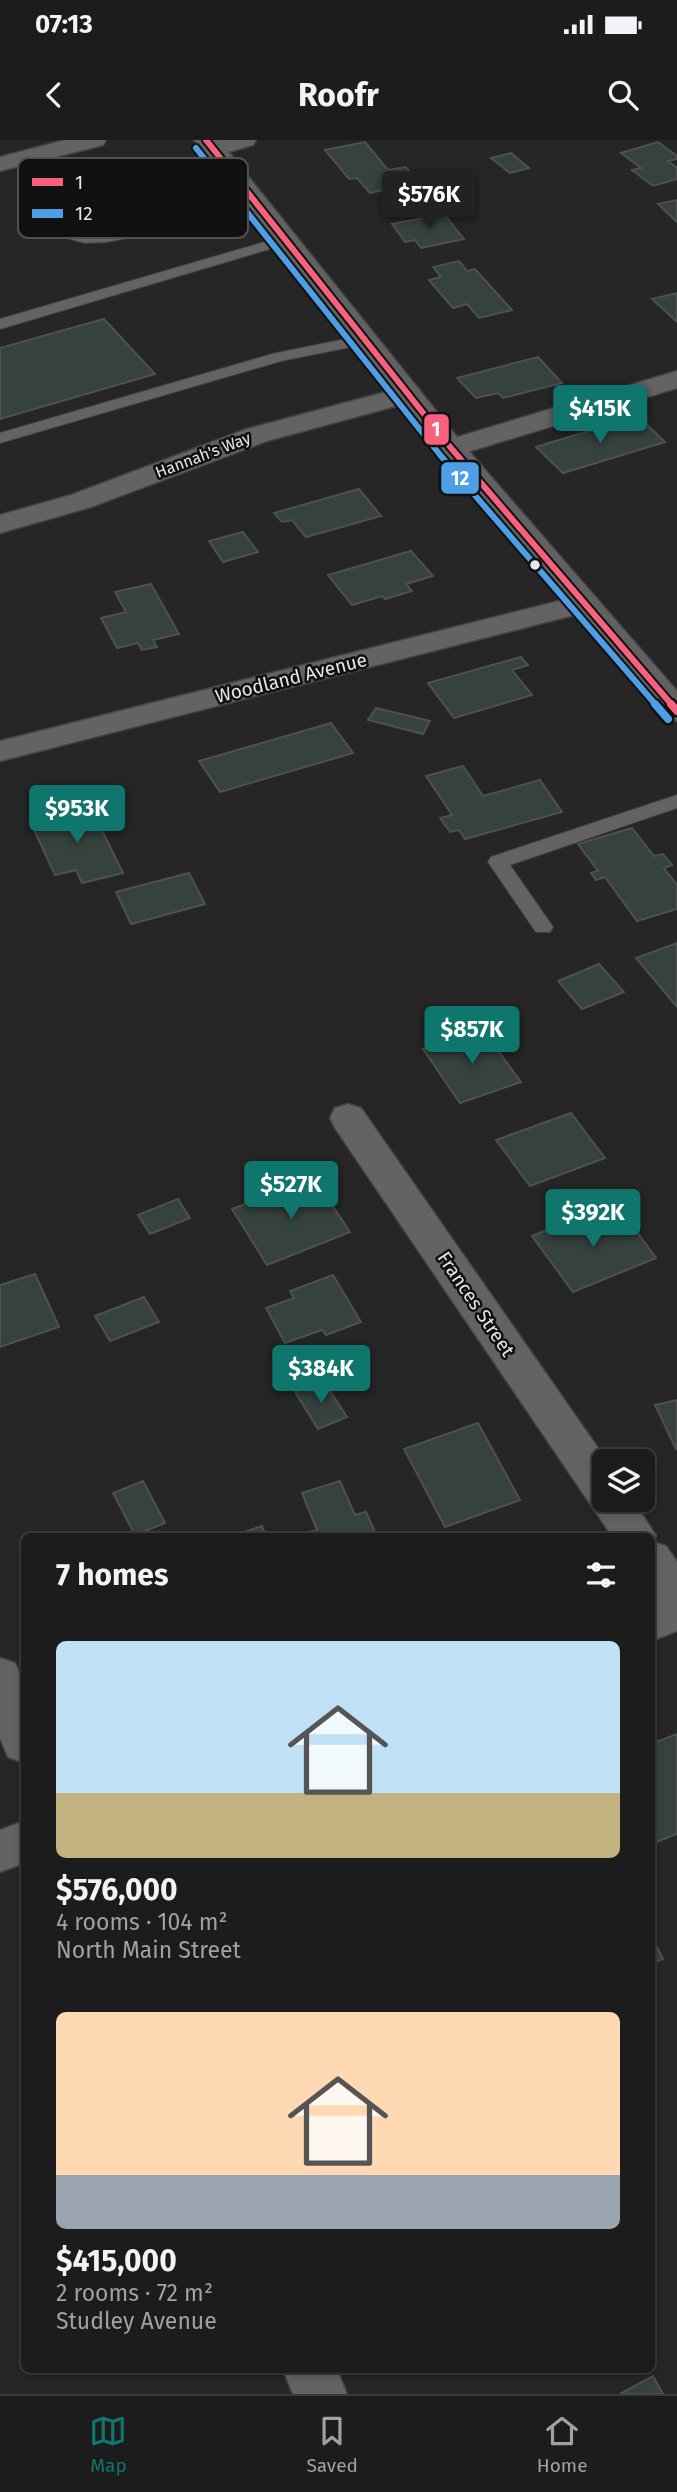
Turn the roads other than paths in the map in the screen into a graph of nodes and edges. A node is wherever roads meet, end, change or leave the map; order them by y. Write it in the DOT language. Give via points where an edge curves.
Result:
graph roads {
  1 [pos="94,140"];
  2 [pos="244,140"];
  3 [pos="209,144"];
  4 [pos="24,158"];
  5 [pos="220,158"];
  6 [pos="18,159"];
  7 [pos="0,164"];
  8 [pos="248,193"];
  9 [pos="260,208"];
  10 [pos="248,210"];
  11 [pos="82,238"];
  12 [pos="107,238"];
  13 [pos="285,240"];
  14 [pos="0,324"];
  15 [pos="365,340"];
  16 [pos="677,379"];
  17 [pos="408,394"];
  18 [pos="0,438"];
  19 [pos="451,448"];
  20 [pos="0,524"];
  21 [pos="583,604"];
  22 [pos="675,706"];
  23 [pos="0,751"];
  24 [pos="677,802"];
  25 [pos="543,927"];
  26 [pos="348,1118"];
  27 [pos="592,1473"];
  28 [pos="618,1512"];
  29 [pos="633,1533"];
  30 [pos="655,1565"];
  31 [pos="677,1597"];
  32 [pos="677,1612"];
  33 [pos="655,1620"];
  34 [pos="0,1677"];
  35 [pos="21,1735"];
  36 [pos="21,1843"];
  37 [pos="0,1851"];
  38 [pos="310,2373"];
  39 [pos="321,2394"];
  1 -- 4 [label="street"];
  2 -- 3 [label="street"];
  3 -- 5 [label="main road"];
  6 -- 7 [label="street"];
  8 -- 9 [label="main road"];
  9 -- 10 [label="lane"];
  9 -- 13 [label="main road"];
  11 -- 12 [label="lane"];
  13 -- 14 [label="lane"];
  13 -- 15 [label="main road"];
  15 -- 17 [label="main road"];
  15 -- 18 [label="lane" via="278,357"];
  16 -- 19 [label="street"];
  17 -- 19 [label="main road"];
  17 -- 20 [label="street, Hannah's Way" via="257,435 81,501"];
  19 -- 21 [label="main road"];
  21 -- 22 [label="main road"];
  21 -- 23 [label="street, Woodland Avenue"];
  24 -- 25 [label="lane" via="498,862"];
  26 -- 27 [label="street, Frances Street"];
  28 -- 29 [label="street"];
  30 -- 31 [label="street"];
  32 -- 33 [label="street"];
  34 -- 35 [label="street"];
  36 -- 37 [label="street"];
  38 -- 39 [label="street"];
}
